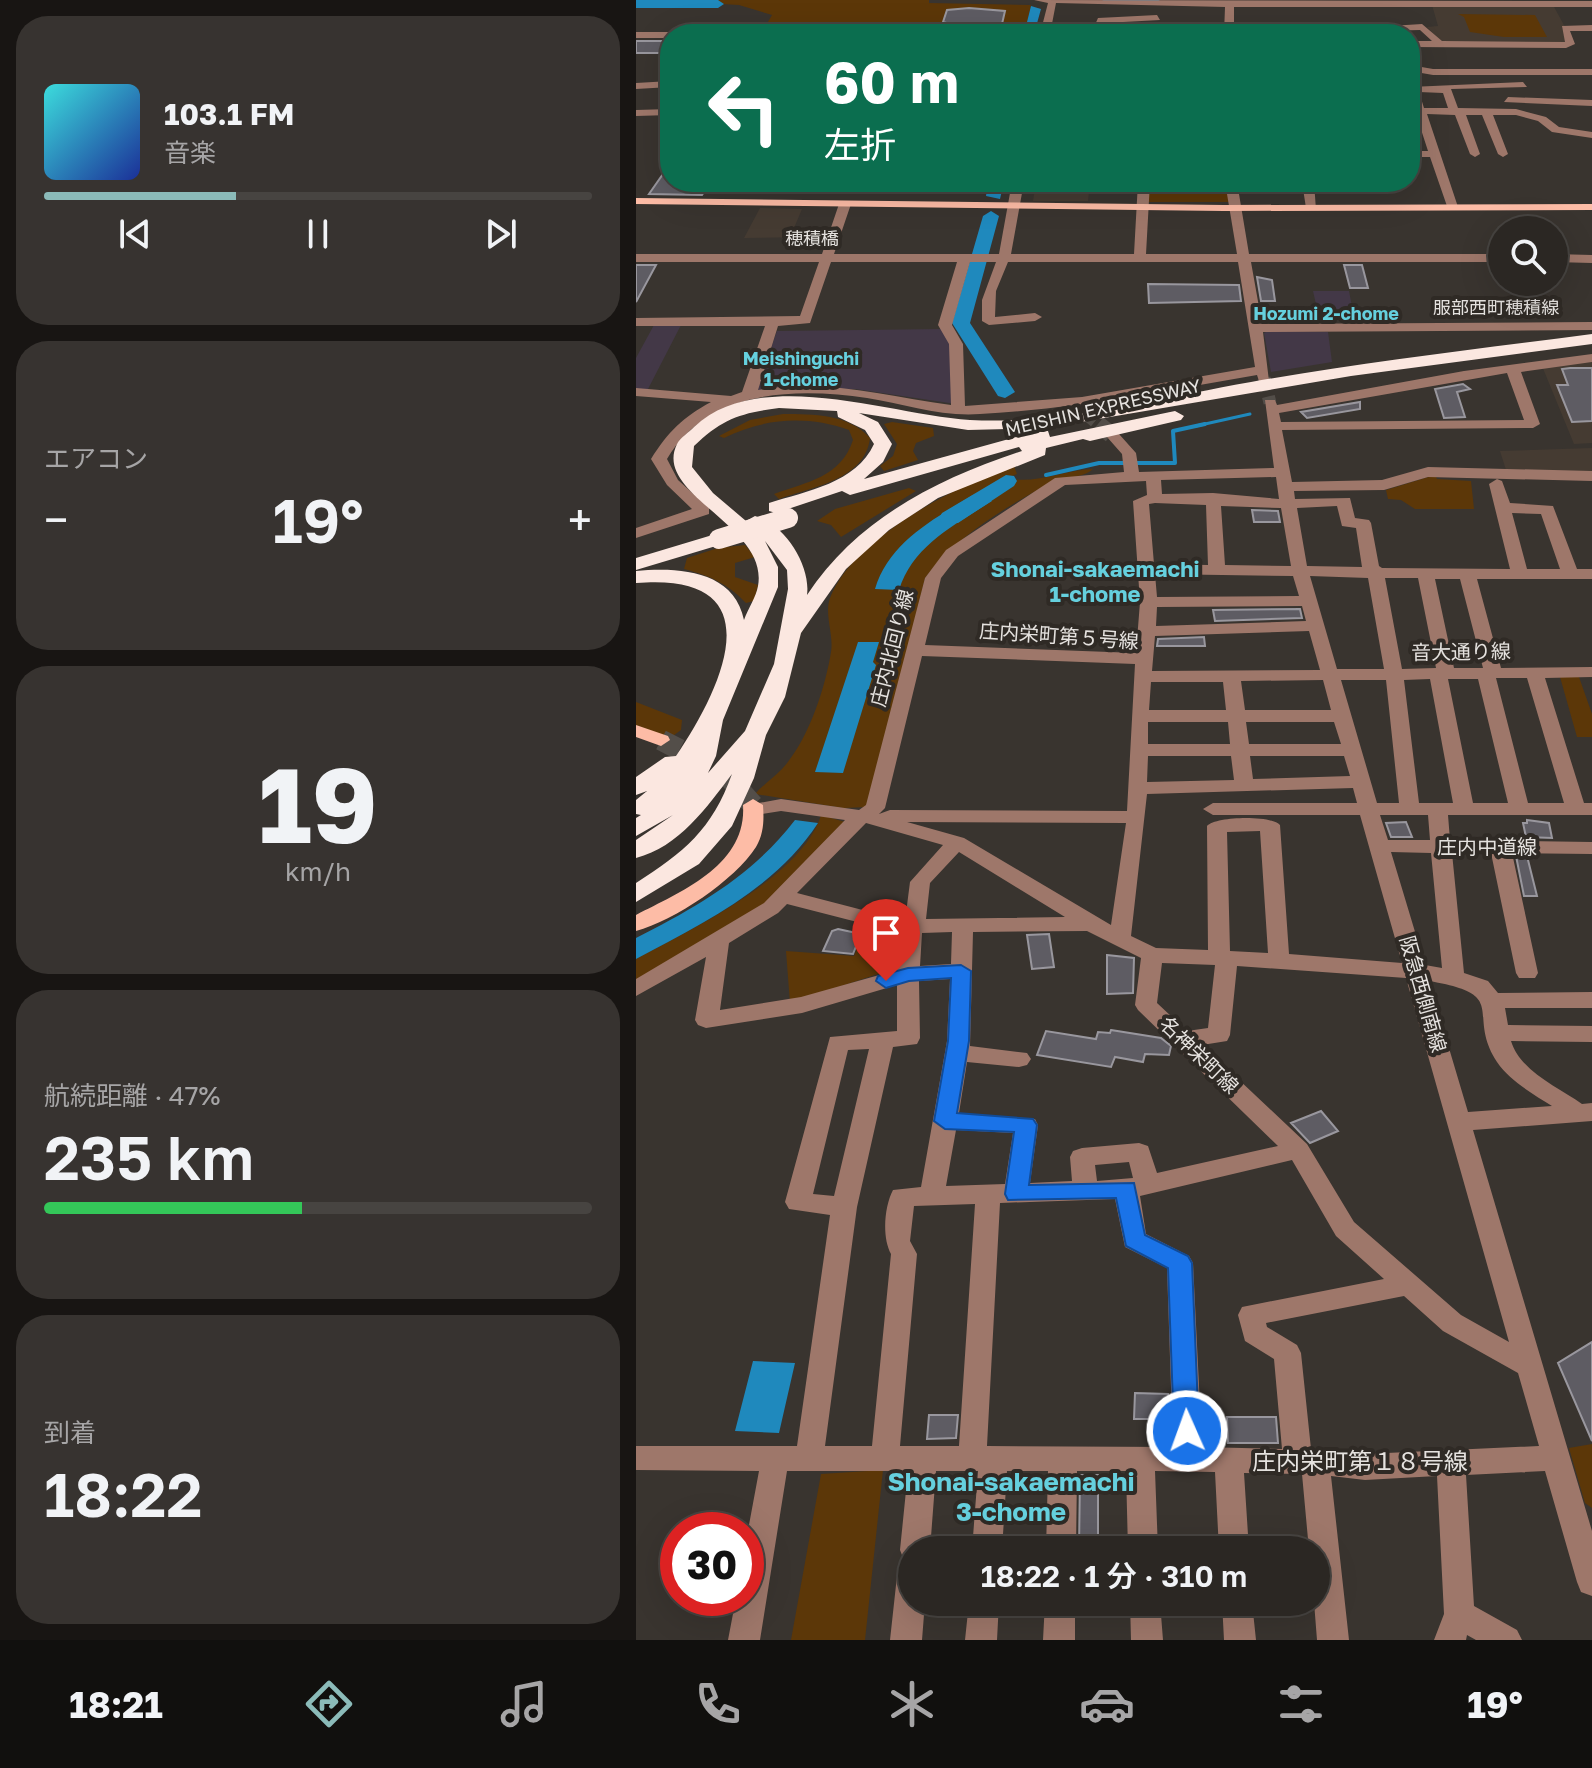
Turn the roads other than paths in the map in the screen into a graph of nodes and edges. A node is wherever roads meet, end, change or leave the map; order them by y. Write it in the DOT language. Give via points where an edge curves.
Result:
graph roads {
  1 [pos="1038,0"];
  2 [pos="1230,2"];
  3 [pos="1442,2"];
  4 [pos="1481,2"];
  5 [pos="1510,2"];
  6 [pos="1052,3"];
  7 [pos="1274,3"];
  8 [pos="1158,4"];
  9 [pos="1592,4"];
  10 [pos="1307,5"];
  11 [pos="1330,5"];
  12 [pos="1398,5"];
  13 [pos="1414,5"];
  14 [pos="1574,5"];
  15 [pos="1101,8"];
  16 [pos="1140,12"];
  17 [pos="1088,14"];
  18 [pos="1592,14"];
  19 [pos="1157,18"];
  20 [pos="1126,19"];
  21 [pos="1047,24"];
  22 [pos="1098,24"];
  23 [pos="1126,24"];
  24 [pos="1157,24"];
  25 [pos="1229,24"];
  26 [pos="1277,24"];
  27 [pos="1311,24"];
  28 [pos="1334,24"];
  29 [pos="1406,24"];
  30 [pos="1422,27"];
  31 [pos="1587,28"];
  32 [pos="636,35"];
  33 [pos="660,35"];
  34 [pos="1438,42"];
  35 [pos="1420,43"];
  36 [pos="1562,59"];
  37 [pos="1420,69"];
  38 [pos="1592,72"];
  39 [pos="1483,73"];
  40 [pos="1552,74"];
  41 [pos="660,85"];
  42 [pos="636,86"];
  43 [pos="1449,86"];
  44 [pos="1495,88"];
  45 [pos="1420,89"];
  46 [pos="1508,100"];
  47 [pos="1592,103"];
  48 [pos="1420,111"];
  49 [pos="1457,111"];
  50 [pos="1486,111"];
  51 [pos="660,112"];
  52 [pos="1516,112"];
  53 [pos="636,113"];
  54 [pos="1420,120"];
  55 [pos="1420,132"];
  56 [pos="1428,132"];
  57 [pos="1592,135"];
  58 [pos="1420,154"];
  59 [pos="1434,154"];
  60 [pos="1475,154"];
  61 [pos="1503,154"];
  62 [pos="1016,192"];
  63 [pos="1143,192"];
  64 [pos="1233,192"];
  65 [pos="1310,192"];
  66 [pos="636,201"];
  67 [pos="845,204"];
  68 [pos="1013,206"];
  69 [pos="1452,207"];
  70 [pos="1592,207"];
  71 [pos="1142,208"];
  72 [pos="1235,208"];
  73 [pos="1312,208"];
  74 [pos="967,256"];
  75 [pos="1005,256"];
  76 [pos="827,257"];
  77 [pos="1140,257"];
  78 [pos="636,258"];
  79 [pos="1243,258"];
  80 [pos="1488,258"];
  81 [pos="1568,258"];
  82 [pos="1592,259"];
  83 [pos="1035,317"];
  84 [pos="636,322"];
  85 [pos="773,322"];
  86 [pos="1592,326"];
  87 [pos="1256,328"];
  88 [pos="1592,339"];
  89 [pos="1592,346"];
  90 [pos="1592,358"];
  91 [pos="1411,362"];
  92 [pos="1510,369"];
  93 [pos="1320,385"];
  94 [pos="636,392"];
  95 [pos="742,398"];
  96 [pos="958,410"];
  97 [pos="1272,413"];
  98 [pos="1114,437"];
  99 [pos="1131,467"];
  100 [pos="1554,475"];
  101 [pos="1153,476"];
  102 [pos="1592,476"];
  103 [pos="1471,484"];
  104 [pos="1497,484"];
  105 [pos="1580,485"];
  106 [pos="1285,488"];
  107 [pos="1155,498"];
  108 [pos="1213,498"];
  109 [pos="1503,508"];
  110 [pos="781,512"];
  111 [pos="713,532"];
  112 [pos="636,533"];
  113 [pos="636,553"];
  114 [pos="636,564"];
  115 [pos="1147,569"];
  116 [pos="1217,570"];
  117 [pos="1373,570"];
  118 [pos="1300,571"];
  119 [pos="1425,573"];
  120 [pos="1570,574"];
  121 [pos="1592,574"];
  122 [pos="1520,575"];
  123 [pos="1468,576"];
  124 [pos="636,577"];
  125 [pos="1309,601"];
  126 [pos="1149,602"];
  127 [pos="1316,626"];
  128 [pos="792,630"];
  129 [pos="1147,631"];
  130 [pos="915,650"];
  131 [pos="735,664"];
  132 [pos="1145,668"];
  133 [pos="1592,672"];
  134 [pos="1490,673"];
  135 [pos="1534,673"];
  136 [pos="1394,674"];
  137 [pos="1442,674"];
  138 [pos="1330,675"];
  139 [pos="1232,678"];
  140 [pos="1139,716"];
  141 [pos="1237,716"];
  142 [pos="1342,716"];
  143 [pos="712,720"];
  144 [pos="636,731"];
  145 [pos="755,735"];
  146 [pos="661,740"];
  147 [pos="695,743"];
  148 [pos="1138,750"];
  149 [pos="1241,750"];
  150 [pos="1353,750"];
  151 [pos="1362,782"];
  152 [pos="1244,785"];
  153 [pos="636,788"];
  154 [pos="1138,788"];
  155 [pos="754,807"];
  156 [pos="1370,808"];
  157 [pos="1213,809"];
  158 [pos="1410,809"];
  159 [pos="1437,809"];
  160 [pos="1584,809"];
  161 [pos="1464,810"];
  162 [pos="1520,811"];
  163 [pos="636,812"];
  164 [pos="862,816"];
  165 [pos="1137,817"];
  166 [pos="636,829"];
  167 [pos="957,842"];
  168 [pos="1382,846"];
  169 [pos="1442,847"];
  170 [pos="1500,847"];
  171 [pos="636,848"];
  172 [pos="1592,848"];
  173 [pos="690,859"];
  174 [pos="636,884"];
  175 [pos="636,894"];
  176 [pos="782,896"];
  177 [pos="636,924"];
  178 [pos="963,924"];
  179 [pos="1091,924"];
  180 [pos="913,927"];
  181 [pos="1120,939"];
  182 [pos="718,941"];
  183 [pos="1152,955"];
  184 [pos="1223,958"];
  185 [pos="1279,961"];
  186 [pos="961,971"];
  187 [pos="1417,973"];
  188 [pos="1527,973"];
  189 [pos="908,974"];
  190 [pos="1454,979"];
  191 [pos="636,989"];
  192 [pos="1592,1000"];
  193 [pos="1491,1001"];
  194 [pos="1499,1033"];
  195 [pos="1592,1034"];
  196 [pos="1182,1039"];
  197 [pos="883,1040"];
  198 [pos="957,1053"];
  199 [pos="1019,1059"];
  200 [pos="1584,1111"];
  201 [pos="945,1121"];
  202 [pos="1458,1122"];
  203 [pos="1298,1150"];
  204 [pos="1137,1187"];
  205 [pos="1086,1190"];
  206 [pos="1016,1194"];
  207 [pos="932,1197"];
  208 [pos="988,1197"];
  209 [pos="844,1207"];
  210 [pos="1407,1285"];
  211 [pos="1529,1366"];
  212 [pos="636,1458"];
  213 [pos="1555,1458"];
  214 [pos="775,1459"];
  215 [pos="809,1459"];
  216 [pos="885,1459"];
  217 [pos="1188,1459"];
  218 [pos="923,1460"];
  219 [pos="982,1460"];
  220 [pos="1063,1460"];
  221 [pos="1140,1461"];
  222 [pos="1229,1461"];
  223 [pos="1307,1462"];
  224 [pos="1451,1465"];
  225 [pos="1582,1517"];
  226 [pos="916,1536"];
  227 [pos="986,1536"];
  228 [pos="1061,1536"];
  229 [pos="1143,1536"];
  230 [pos="1233,1536"];
  231 [pos="1592,1582"];
  232 [pos="908,1616"];
  233 [pos="983,1616"];
  234 [pos="1060,1616"];
  235 [pos="1146,1616"];
  236 [pos="1238,1616"];
  237 [pos="1455,1627"];
  238 [pos="744,1640"];
  239 [pos="906,1640"];
  240 [pos="981,1640"];
  241 [pos="1059,1640"];
  242 [pos="1147,1640"];
  243 [pos="1240,1640"];
  244 [pos="1333,1640"];
  245 [pos="1506,1640"];
  1 -- 6 [label="street"];
  2 -- 7 [label="street"];
  2 -- 8 [label="street"];
  2 -- 25 [label="street"];
  3 -- 4 [label="street"];
  3 -- 13 [label="street"];
  4 -- 5 [label="street"];
  5 -- 14 [label="street"];
  6 -- 15 [label="street"];
  6 -- 21 [label="street"];
  7 -- 10 [label="street"];
  7 -- 26 [label="street"];
  8 -- 15 [label="street"];
  8 -- 19 [label="street"];
  9 -- 14 [label="street"];
  10 -- 11 [label="street"];
  10 -- 27 [label="street"];
  11 -- 12 [label="street"];
  11 -- 28 [label="street"];
  12 -- 13 [label="street"];
  12 -- 29 [label="street"];
  13 -- 30 [label="street"];
  14 -- 18 [label="street"];
  14 -- 31 [label="street"];
  15 -- 16 [label="street"];
  15 -- 17 [label="street"];
  19 -- 20 [label="street"];
  19 -- 24 [label="street"];
  20 -- 22 [label="street"];
  20 -- 23 [label="street"];
  30 -- 34 [label="street"];
  31 -- 36 [label="street" via="1565,28 1570,44"];
  32 -- 33 [label="street"];
  34 -- 35 [label="street"];
  34 -- 36 [label="street"];
  36 -- 38 [label="street"];
  36 -- 40 [label="street"];
  37 -- 39 [label="street"];
  39 -- 40 [label="street"];
  39 -- 44 [label="street"];
  40 -- 44 [label="street" via="1553,82"];
  41 -- 42 [label="street"];
  43 -- 44 [label="street"];
  44 -- 46 [label="street"];
  45 -- 49 [label="street" via="1447,90"];
  46 -- 47 [label="street"];
  46 -- 52 [label="street"];
  48 -- 49 [label="street"];
  49 -- 50 [label="street"];
  49 -- 60 [label="street"];
  50 -- 52 [label="street"];
  50 -- 61 [label="street"];
  51 -- 53 [label="street"];
  52 -- 57 [label="street" via="1557,130"];
  54 -- 56 [label="street"];
  55 -- 56 [label="street"];
  56 -- 59 [label="street"];
  58 -- 59 [label="street"];
  59 -- 69 [label="street"];
  62 -- 68 [label="street"];
  63 -- 71 [label="street"];
  64 -- 72 [label="street"];
  65 -- 73 [label="street"];
  66 -- 67 [label="main road"];
  67 -- 68 [label="main road"];
  67 -- 76 [label="street"];
  68 -- 71 [label="main road"];
  68 -- 75 [label="street"];
  69 -- 70 [label="main road"];
  69 -- 73 [label="main road"];
  71 -- 72 [label="main road"];
  71 -- 77 [label="street"];
  72 -- 73 [label="main road"];
  72 -- 79 [label="street"];
  74 -- 75 [label="street, 穂積橋"];
  74 -- 76 [label="street, 穂積橋"];
  74 -- 96 [label="street" via="945,325 956,344"];
  75 -- 77 [label="street, 穂積橋"];
  75 -- 83 [label="street" via="985,307 989,321"];
  76 -- 78 [label="street, 穂積橋"];
  76 -- 85 [label="street" via="805,320"];
  77 -- 79 [label="street, 穂積橋"];
  79 -- 80 [label="street, 穂積橋"];
  79 -- 87 [label="street"];
  81 -- 82 [label="street"];
  84 -- 85 [label="street"];
  85 -- 95 [label="street"];
  86 -- 87 [label="street, 服部西町穂積線"];
  87 -- 96 [label="street" via="1264,374 1079,408"];
  88 -- 91 [label="highway, MEISHIN EXPRESSWAY"];
  89 -- 93 [label="highway, MEISHIN EXPRESSWAY"];
  90 -- 92 [label="street"];
  91 -- 110 [label="highway, MEISHIN EXPRESSWAY" via="1097,422 943,461"];
  91 -- 131 [label="highway" via="1028,425 952,424 809,402 762,405 719,418 690,437 681,460 692,482 752,536 767,559 765,598"];
  92 -- 97 [label="street"];
  92 -- 97 [label="street" via="1533,424"];
  93 -- 110 [label="highway, MEISHIN EXPRESSWAY" via="1042,444"];
  93 -- 128 [label="highway" via="1081,439 949,485 859,544"];
  94 -- 95 [label="street"];
  95 -- 96 [label="street" via="787,390 852,392"];
  95 -- 112 [label="street" via="687,420 667,439 659,459 672,482 703,511"];
  97 -- 106 [label="street, 阪急西側南線"];
  98 -- 99 [label="street" via="1129,453"];
  99 -- 101 [label="street, 庄内北回り線"];
  99 -- 130 [label="street, 庄内北回り線" via="1060,481 952,553 933,578"];
  100 -- 102 [label="street, 庄内北回り線"];
  100 -- 105 [label="street"];
  100 -- 106 [label="street, 庄内北回り線" via="1428,472 1384,485"];
  101 -- 106 [label="street, 庄内北回り線"];
  101 -- 107 [label="street"];
  103 -- 104 [label="street"];
  104 -- 105 [label="street"];
  104 -- 109 [label="street"];
  106 -- 108 [label="street"];
  106 -- 117 [label="street" via="1344,501 1348,523 1363,523"];
  106 -- 118 [label="street, 阪急西側南線"];
  107 -- 108 [label="street"];
  107 -- 115 [label="street" via="1141,501"];
  108 -- 116 [label="street"];
  109 -- 120 [label="street" via="1547,509"];
  109 -- 122 [label="street"];
  110 -- 111 [label="highway, MEISHIN EXPRESSWAY, bridge"];
  110 -- 128 [label="highway" via="870,466 883,444 877,431 843,413 791,409 731,421 700,444 696,458 707,478 793,562 798,579"];
  111 -- 113 [label="highway, MEISHIN EXPRESSWAY"];
  111 -- 114 [label="highway, MEISHIN EXPRESSWAY"];
  115 -- 116 [label="street"];
  115 -- 126 [label="street"];
  116 -- 118 [label="street"];
  117 -- 118 [label="street"];
  117 -- 119 [label="street"];
  117 -- 136 [label="street"];
  118 -- 125 [label="street, 阪急西側南線"];
  119 -- 123 [label="street"];
  119 -- 137 [label="street"];
  120 -- 121 [label="street"];
  120 -- 122 [label="street"];
  122 -- 123 [label="street"];
  123 -- 134 [label="street"];
  124 -- 131 [label="highway" via="687,578 724,596 732,610"];
  125 -- 126 [label="street"];
  125 -- 127 [label="street, 阪急西側南線"];
  126 -- 129 [label="street"];
  127 -- 129 [label="street"];
  127 -- 138 [label="street, 阪急西側南線"];
  128 -- 145 [label="highway" via="774,697"];
  129 -- 132 [label="street"];
  130 -- 132 [label="street, 庄内栄町第５号線"];
  130 -- 164 [label="street, 庄内北回り線" via="875,808"];
  131 -- 143 [label="highway"];
  132 -- 139 [label="street, 庄内栄町第５号線"];
  132 -- 140 [label="street"];
  133 -- 135 [label="street, 音大通り線"];
  134 -- 135 [label="street, 音大通り線"];
  134 -- 137 [label="street, 音大通り線"];
  134 -- 162 [label="street"];
  135 -- 160 [label="street"];
  136 -- 137 [label="street, 音大通り線"];
  136 -- 138 [label="street, 音大通り線"];
  136 -- 158 [label="street"];
  137 -- 161 [label="street"];
  138 -- 139 [label="street, 庄内栄町第５号線"];
  138 -- 142 [label="street, 阪急西側南線"];
  139 -- 141 [label="street"];
  140 -- 141 [label="street"];
  140 -- 148 [label="street"];
  141 -- 142 [label="street"];
  141 -- 149 [label="street"];
  142 -- 150 [label="street, 阪急西側南線"];
  143 -- 147 [label="highway"];
  143 -- 166 [label="highway" via="695,777 667,808"];
  144 -- 146 [label="main road"];
  145 -- 171 [label="highway" via="735,750 690,812 665,834"];
  145 -- 173 [label="highway" via="727,812 711,839"];
  147 -- 153 [label="highway"];
  147 -- 163 [label="highway" via="665,788"];
  148 -- 149 [label="street"];
  148 -- 154 [label="street"];
  149 -- 150 [label="street"];
  149 -- 152 [label="street"];
  150 -- 151 [label="street, 阪急西側南線"];
  151 -- 152 [label="street"];
  151 -- 156 [label="street, 阪急西側南線"];
  152 -- 154 [label="street"];
  154 -- 165 [label="street"];
  155 -- 164 [label="street" via="781,805"];
  155 -- 177 [label="main road" via="748,841 729,866"];
  156 -- 157 [label="street"];
  156 -- 158 [label="street"];
  156 -- 168 [label="street, 阪急西側南線"];
  158 -- 159 [label="street"];
  159 -- 161 [label="street"];
  159 -- 169 [label="street"];
  160 -- 162 [label="street"];
  161 -- 162 [label="street"];
  164 -- 165 [label="street"];
  164 -- 167 [label="street"];
  164 -- 176 [label="street, 庄内北回り線"];
  165 -- 181 [label="street"];
  167 -- 179 [label="street"];
  167 -- 180 [label="street" via="920,882"];
  168 -- 169 [label="street, 庄内中道線"];
  168 -- 187 [label="street, 阪急西側南線"];
  169 -- 170 [label="street, 庄内中道線"];
  169 -- 190 [label="street"];
  170 -- 172 [label="street, 庄内中道線"];
  170 -- 188 [label="street"];
  173 -- 174 [label="highway"];
  173 -- 175 [label="highway"];
  176 -- 180 [label="street"];
  176 -- 182 [label="street, 庄内北回り線"];
  178 -- 179 [label="street"];
  178 -- 180 [label="street"];
  178 -- 186 [label="street"];
  179 -- 181 [label="street"];
  180 -- 189 [label="street"];
  181 -- 183 [label="street"];
  182 -- 189 [label="street" via="706,1020 802,1005"];
  182 -- 191 [label="street, 庄内北回り線"];
  183 -- 184 [label="street"];
  183 -- 196 [label="street, 名神栄町線" via="1146,1005"];
  184 -- 185 [label="street"];
  184 -- 185 [label="street" via="1217,826 1270,825"];
  184 -- 196 [label="street" via="1219,1035"];
  185 -- 187 [label="street"];
  186 -- 189 [label="street"];
  186 -- 198 [label="street"];
  187 -- 190 [label="street"];
  187 -- 202 [label="street, 阪急西側南線"];
  189 -- 197 [label="street" via="909,1038"];
  190 -- 193 [label="street" via="1477,983"];
  192 -- 193 [label="street"];
  193 -- 194 [label="street"];
  194 -- 195 [label="street"];
  194 -- 200 [label="street" via="1507,1058"];
  196 -- 203 [label="street, 名神栄町線"];
  197 -- 209 [label="street"];
  197 -- 209 [label="street" via="838,1043 798,1202"];
  198 -- 199 [label="street"];
  198 -- 201 [label="street"];
  200 -- 202 [label="street"];
  201 -- 206 [label="street" via="1026,1125"];
  201 -- 207 [label="street"];
  202 -- 211 [label="street, 阪急西側南線"];
  203 -- 204 [label="street"];
  203 -- 210 [label="street, 名神栄町線" via="1345,1229"];
  204 -- 205 [label="street"];
  204 -- 205 [label="street" via="1139,1152 1082,1157"];
  204 -- 217 [label="street" via="1134,1240 1180,1263"];
  205 -- 206 [label="street"];
  206 -- 208 [label="street"];
  207 -- 208 [label="street"];
  207 -- 216 [label="street" via="902,1197 897,1242 904,1254"];
  208 -- 219 [label="street"];
  209 -- 215 [label="street"];
  210 -- 211 [label="street, 名神栄町線" via="1452,1323"];
  210 -- 223 [label="street" via="1251,1315 1255,1333 1287,1353"];
  211 -- 213 [label="street, 阪急西側南線"];
  212 -- 214 [label="street, 庄内栄町第１８号線"];
  213 -- 224 [label="street, 庄内栄町第１８号線"];
  213 -- 225 [label="street, 阪急西側南線"];
  214 -- 215 [label="street, 庄内栄町第１８号線"];
  214 -- 238 [label="street"];
  215 -- 216 [label="street, 庄内栄町第１８号線"];
  216 -- 218 [label="street, 庄内栄町第１８号線"];
  217 -- 221 [label="street, 庄内栄町第１８号線"];
  217 -- 222 [label="street, 庄内栄町第１８号線"];
  218 -- 219 [label="street, 庄内栄町第１８号線"];
  218 -- 226 [label="street"];
  219 -- 220 [label="street, 庄内栄町第１８号線"];
  219 -- 227 [label="street"];
  220 -- 221 [label="street, 庄内栄町第１８号線"];
  220 -- 228 [label="street"];
  221 -- 229 [label="street"];
  222 -- 223 [label="street, 庄内栄町第１８号線"];
  222 -- 230 [label="street"];
  223 -- 224 [label="street, 庄内栄町第１８号線"];
  223 -- 244 [label="street"];
  224 -- 237 [label="street"];
  225 -- 231 [label="street, 阪急西側南線"];
  232 -- 239 [label="street"];
  233 -- 240 [label="street"];
  234 -- 241 [label="street"];
  235 -- 242 [label="street"];
  236 -- 243 [label="street"];
  237 -- 245 [label="street"];
}
